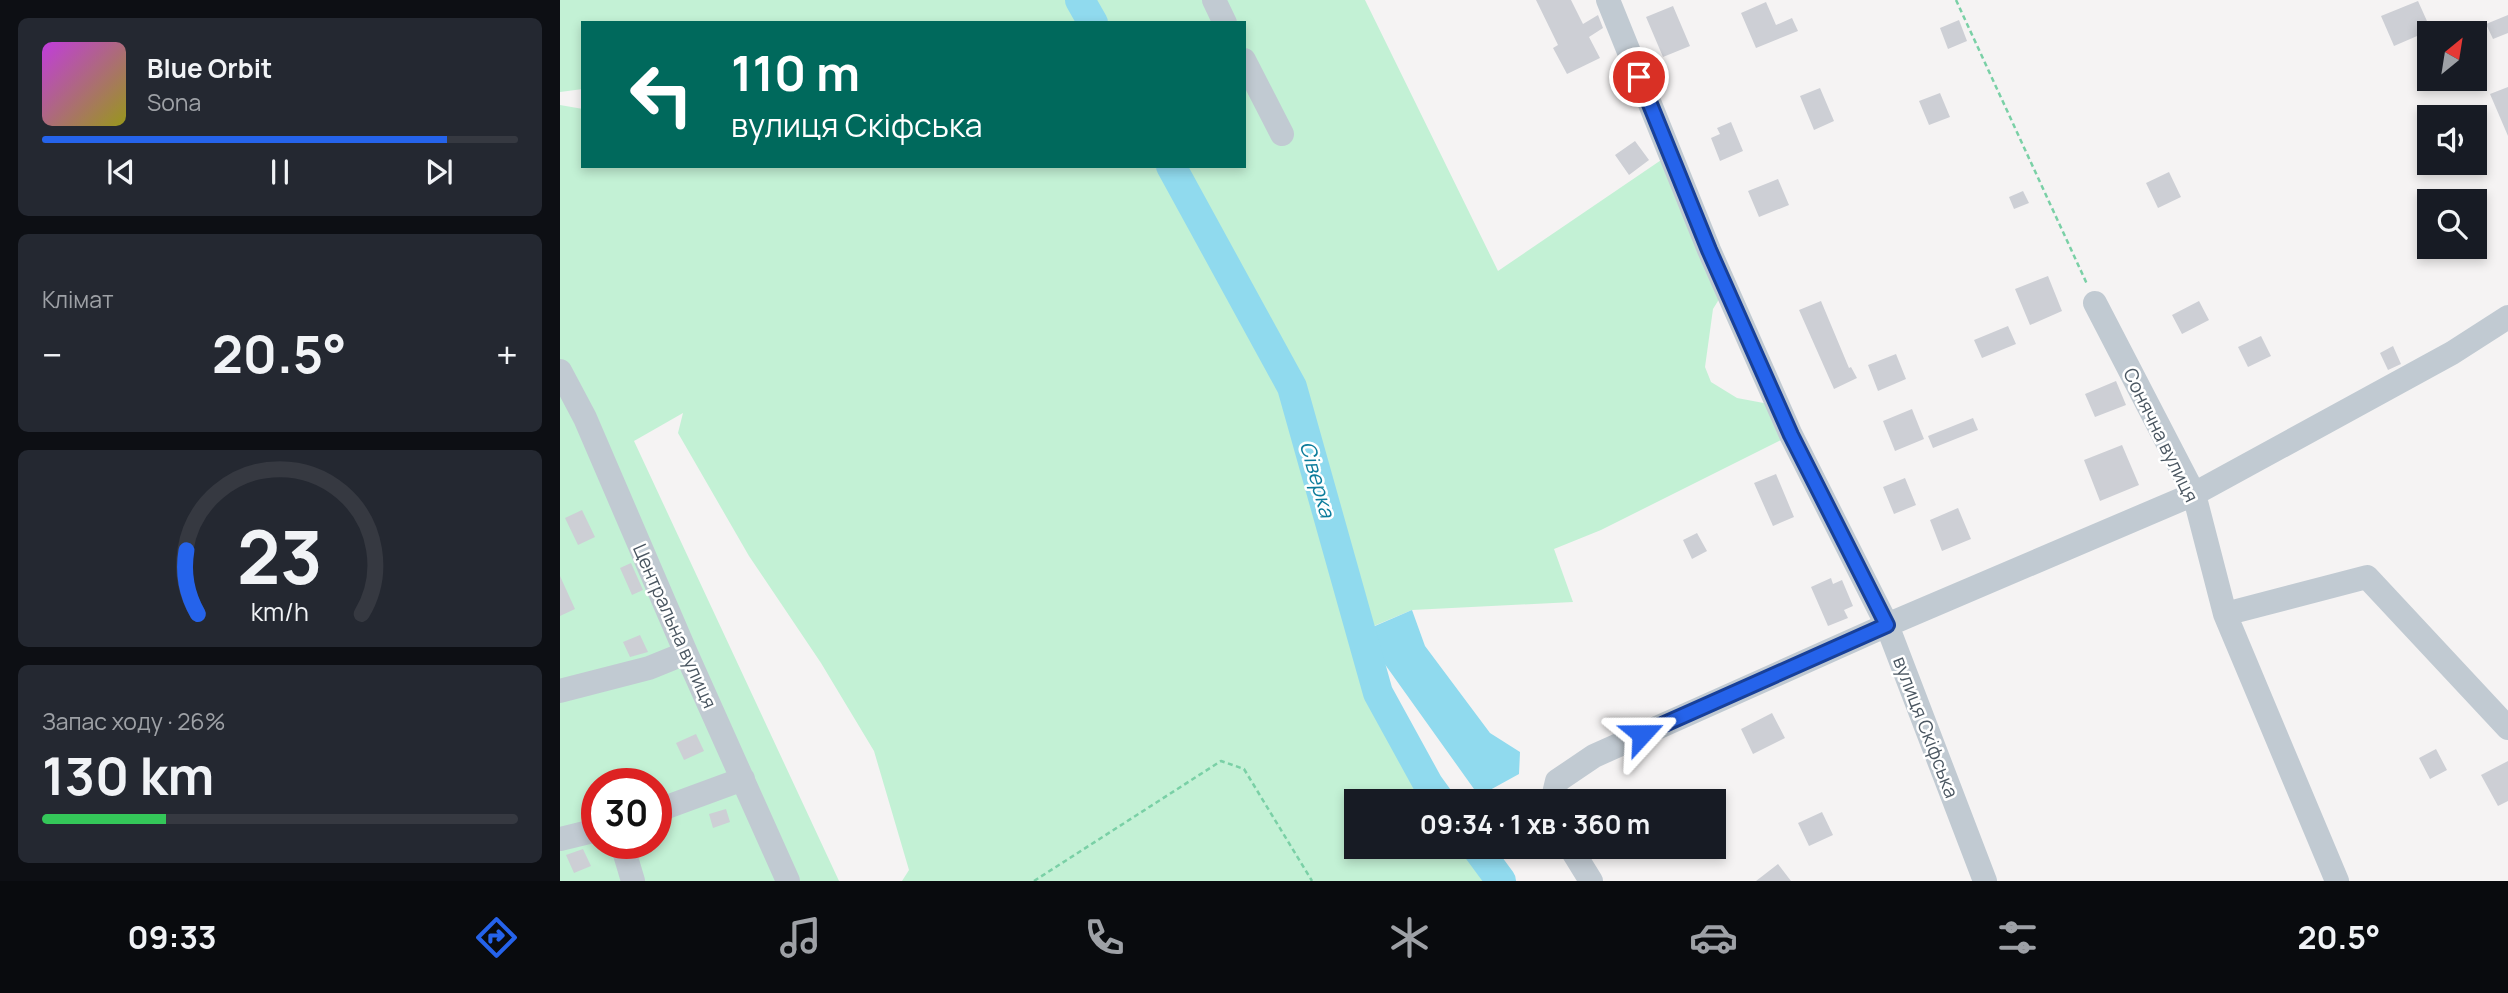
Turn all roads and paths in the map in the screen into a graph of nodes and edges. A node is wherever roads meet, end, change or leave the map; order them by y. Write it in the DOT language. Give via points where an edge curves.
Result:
graph roads {
  1 [pos="1213,0"];
  2 [pos="1608,0"];
  3 [pos="1956,0"];
  4 [pos="1224,21"];
  5 [pos="1246,64"];
  6 [pos="1282,134"];
  7 [pos="2095,303"];
  8 [pos="2508,317"];
  9 [pos="560,372"];
  10 [pos="2194,494"];
  11 [pos="2225,614"];
  12 [pos="1887,625"];
  13 [pos="686,653"];
  14 [pos="560,691"];
  15 [pos="2508,728"];
  16 [pos="743,779"];
  17 [pos="1555,789"];
  18 [pos="672,805"];
  19 [pos="581,834"];
  20 [pos="560,839"];
  21 [pos="627,859"];
  22 [pos="1577,859"];
  23 [pos="634,881"];
  24 [pos="788,881"];
  25 [pos="1034,881"];
  26 [pos="1312,881"];
  27 [pos="1591,881"];
  28 [pos="1985,881"];
  29 [pos="2337,881"];
  1 -- 4 [label="street"];
  2 -- 12 [label="street, вулиця Скіфська" via="1709,250 1791,435"];
  3 -- 7 [label="path"];
  5 -- 6 [label="street"];
  7 -- 10 [label="street, Сонячна вулиця"];
  8 -- 10 [label="street" via="2452,353"];
  9 -- 13 [label="street, Центральна вулиця" via="585,418"];
  10 -- 11 [label="street, Сонячна вулиця"];
  10 -- 12 [label="street"];
  11 -- 15 [label="street" via="2367,578"];
  11 -- 29 [label="street, Сонячна вулиця"];
  12 -- 17 [label="street" via="1594,756 1557,781"];
  12 -- 28 [label="street, вулиця Скіфська"];
  13 -- 14 [label="street" via="649,668"];
  13 -- 16 [label="street, Центральна вулиця"];
  16 -- 18 [label="street"];
  16 -- 24 [label="street, Центральна вулиця"];
  19 -- 20 [label="street"];
  21 -- 23 [label="street"];
  22 -- 27 [label="street"];
  25 -- 26 [label="path" via="1222,761 1244,769"];
}
